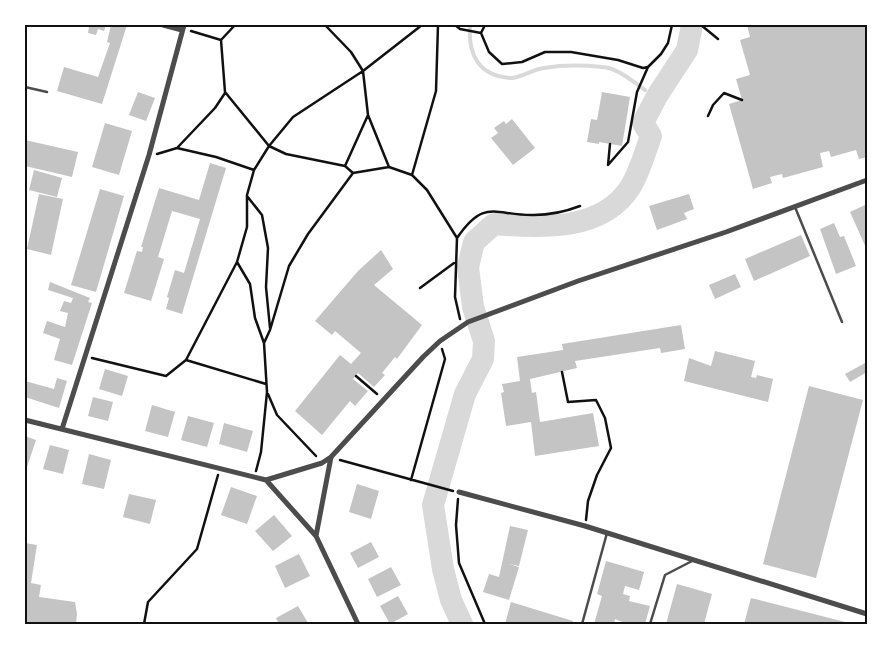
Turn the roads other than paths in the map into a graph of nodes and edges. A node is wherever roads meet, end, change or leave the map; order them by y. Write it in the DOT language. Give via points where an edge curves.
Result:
graph roads {
  1 [pos="163,25"];
  2 [pos="183,28"];
  3 [pos="25,87"];
  4 [pos="47,92"];
  5 [pos="867,180"];
  6 [pos="795,207"];
  7 [pos="842,322"];
  8 [pos="25,420"];
  9 [pos="62,429"];
  10 [pos="331,457"];
  11 [pos="266,480"];
  12 [pos="459,492"];
  13 [pos="607,534"];
  14 [pos="316,536"];
  15 [pos="695,560"];
  16 [pos="867,614"];
  17 [pos="358,624"];
  18 [pos="582,624"];
  19 [pos="650,624"];
  1 -- 2 [label="street"];
  2 -- 9 [label="street" via="149,155"];
  3 -- 4 [label="lane"];
  5 -- 6 [label="street"];
  6 -- 7 [label="lane"];
  6 -- 10 [label="street" via="468,322 440,341"];
  8 -- 9 [label="street"];
  9 -- 11 [label="street"];
  10 -- 11 [label="street" via="322,463"];
  10 -- 14 [label="street"];
  11 -- 14 [label="street"];
  12 -- 13 [label="street"];
  13 -- 15 [label="street"];
  13 -- 18 [label="lane"];
  14 -- 17 [label="street"];
  15 -- 16 [label="street"];
  15 -- 19 [label="lane" via="665,575"];
}
